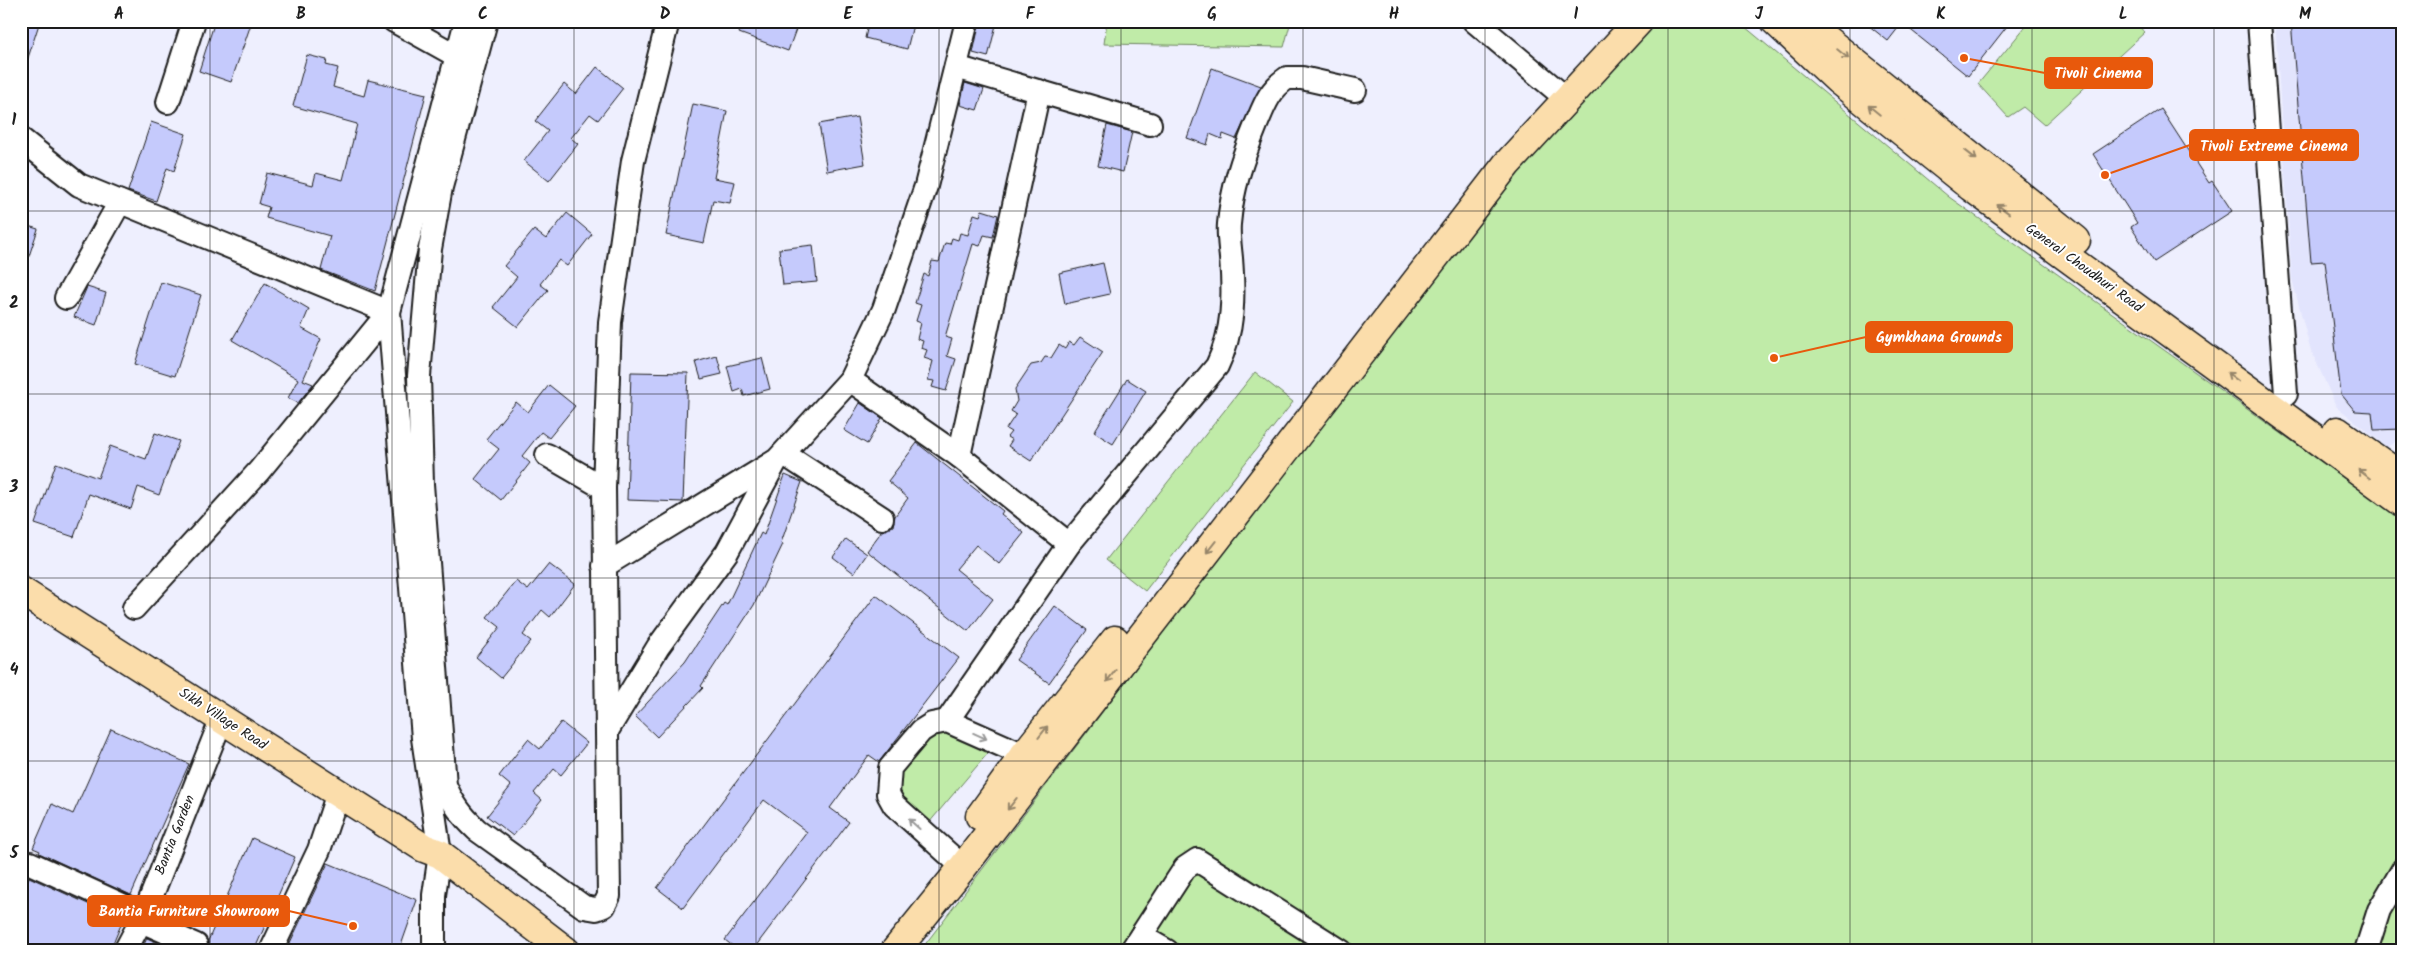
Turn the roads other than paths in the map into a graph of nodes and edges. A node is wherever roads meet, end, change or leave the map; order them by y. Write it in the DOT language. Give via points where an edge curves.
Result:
graph roads {
  1 [pos="194,21"];
  2 [pos="394,21"];
  3 [pos="466,21"];
  4 [pos="486,21"];
  5 [pos="668,21"];
  6 [pos="967,21"];
  7 [pos="1474,21"];
  8 [pos="1615,21"];
  9 [pos="1639,21"];
  10 [pos="1775,21"];
  11 [pos="1808,21"];
  12 [pos="2259,21"];
  13 [pos="455,55"];
  14 [pos="956,66"];
  15 [pos="1555,89"];
  16 [pos="1355,90"];
  17 [pos="1039,91"];
  18 [pos="168,102"];
  19 [pos="1150,124"];
  20 [pos="21,139"];
  21 [pos="120,202"];
  22 [pos="66,298"];
  23 [pos="389,312"];
  24 [pos="850,380"];
  25 [pos="2286,394"];
  26 [pos="547,455"];
  27 [pos="958,456"];
  28 [pos="781,457"];
  29 [pos="2403,478"];
  30 [pos="604,488"];
  31 [pos="2403,503"];
  32 [pos="882,518"];
  33 [pos="1070,544"];
  34 [pos="604,566"];
  35 [pos="21,591"];
  36 [pos="134,608"];
  37 [pos="222,718"];
  38 [pos="947,721"];
  39 [pos="607,731"];
  40 [pos="1024,755"];
  41 [pos="338,793"];
  42 [pos="434,858"];
  43 [pos="957,862"];
  44 [pos="30,863"];
  45 [pos="2403,869"];
  46 [pos="142,918"];
  47 [pos="1136,944"];
  48 [pos="196,945"];
  49 [pos="125,951"];
  50 [pos="271,951"];
  51 [pos="434,951"];
  52 [pos="538,951"];
  53 [pos="566,951"];
  54 [pos="875,951"];
  55 [pos="896,951"];
  56 [pos="1167,951"];
  57 [pos="1341,951"];
  58 [pos="2366,951"];
  1 -- 18 [label="street"];
  2 -- 13 [label="street"];
  3 -- 13 [label="street"];
  4 -- 39 [label="street" via="441,187 430,250 419,376 422,484 445,785 452,803 477,830 584,907 596,910 604,906 609,896"];
  5 -- 30 [label="street" via="633,161 610,322"];
  6 -- 14 [label="street"];
  7 -- 15 [label="street"];
  8 -- 15 [label="main road"];
  9 -- 43 [label="main road, one-way" via="1507,164"];
  31 -- 10 [label="main road, General Choudhuri Road, one-way" via="1971,187 1838,80"];
  11 -- 25 [label="main road, General Choudhuri Road, one-way" via="1818,34 2026,202"];
  12 -- 25 [label="street"];
  13 -- 23 [label="street"];
  14 -- 17 [label="street"];
  14 -- 24 [label="street" via="926,186 884,309"];
  40 -- 15 [label="main road, one-way" via="1500,151"];
  16 -- 33 [label="street" via="1302,78 1287,78 1269,94 1241,161 1232,197 1229,225 1234,295 1226,348 1217,366"];
  17 -- 19 [label="street"];
  17 -- 27 [label="street"];
  20 -- 21 [label="street" via="79,184"];
  21 -- 22 [label="street"];
  21 -- 23 [label="street"];
  23 -- 36 [label="street" via="259,471"];
  23 -- 42 [label="street"];
  24 -- 27 [label="street"];
  24 -- 28 [label="street"];
  25 -- 29 [label="main road, General Choudhuri Road"];
  26 -- 30 [label="street"];
  27 -- 33 [label="street"];
  28 -- 32 [label="street"];
  28 -- 34 [label="street"];
  28 -- 39 [label="street" via="727,552 658,647"];
  30 -- 34 [label="street"];
  33 -- 38 [label="street"];
  34 -- 39 [label="street"];
  35 -- 37 [label="main road, Sikh Village Road"];
  37 -- 41 [label="main road, Sikh Village Road"];
  37 -- 46 [label="street, Bantia Garden"];
  38 -- 40 [label="street, one-way"];
  43 -- 38 [label="street, one-way" via="894,805 887,783 890,768 921,730"];
  40 -- 43 [label="main road"];
  41 -- 42 [label="main road, Sikh Village Road"];
  41 -- 50 [label="street" via="320,850"];
  42 -- 51 [label="street"];
  42 -- 52 [label="main road, Sikh Village Road"];
  42 -- 53 [label="main road, Sikh Village Road"];
  43 -- 54 [label="main road"];
  43 -- 55 [label="main road"];
  44 -- 46 [label="street"];
  45 -- 58 [label="street" via="2379,910"];
  46 -- 48 [label="street"];
  46 -- 49 [label="street, Bantia Garden"];
  47 -- 56 [label="street"];
  47 -- 57 [label="street" via="1185,868 1197,860"];
}
